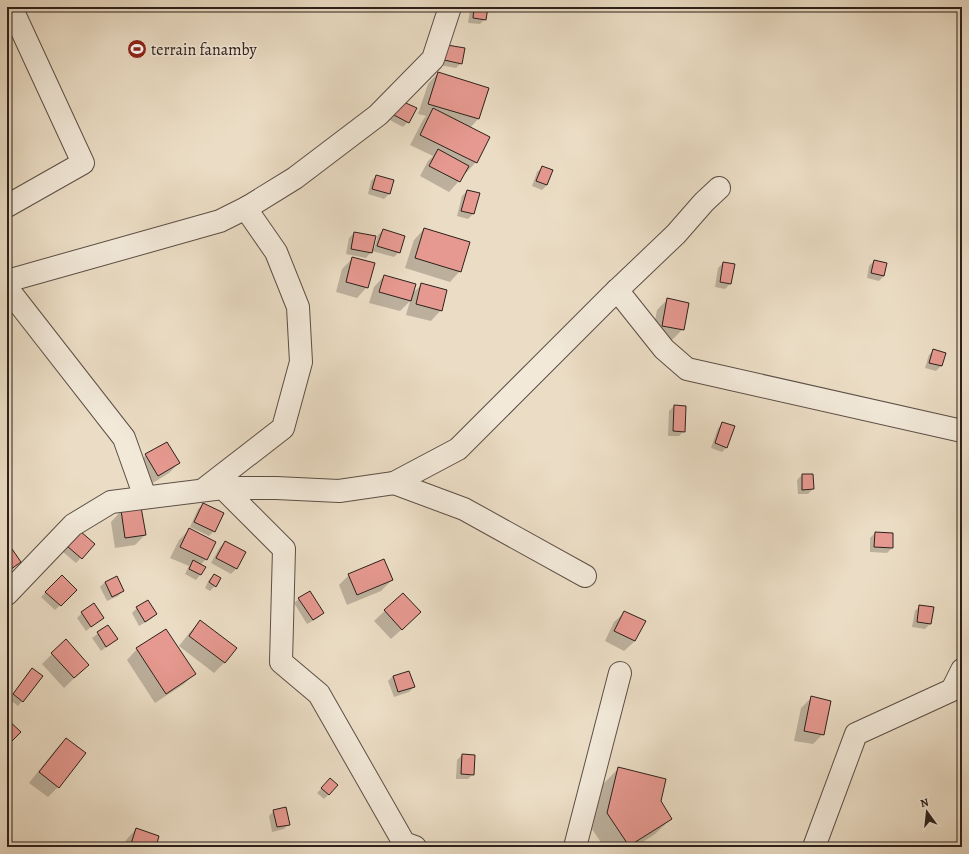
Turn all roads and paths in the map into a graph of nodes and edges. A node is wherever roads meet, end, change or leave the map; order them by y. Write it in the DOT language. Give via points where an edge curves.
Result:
graph roads {
  1 [pos="11,7"];
  2 [pos="450,7"];
  3 [pos="719,188"];
  4 [pos="7,206"];
  5 [pos="248,207"];
  6 [pos="7,281"];
  7 [pos="7,288"];
  8 [pos="617,290"];
  9 [pos="962,431"];
  10 [pos="394,483"];
  11 [pos="213,489"];
  12 [pos="145,497"];
  13 [pos="585,576"];
  14 [pos="7,594"];
  15 [pos="962,670"];
  16 [pos="620,673"];
  17 [pos="415,847"];
  18 [pos="575,847"];
  19 [pos="814,847"];
  1 -- 4 [label="street" via="83,163"];
  2 -- 5 [label="street" via="434,59 378,116 295,178"];
  3 -- 8 [label="street" via="676,234"];
  5 -- 6 [label="street" via="220,221"];
  5 -- 11 [label="street" via="251,216 276,252 298,307 301,362 283,428"];
  7 -- 12 [label="street" via="124,438"];
  8 -- 9 [label="street" via="664,349 687,369"];
  8 -- 10 [label="street" via="458,449"];
  10 -- 11 [label="street" via="339,491"];
  10 -- 13 [label="street" via="464,509"];
  11 -- 12 [label="street"];
  11 -- 17 [label="street" via="284,549 281,662 319,694 404,843"];
  12 -- 14 [label="street" via="111,502 73,525"];
  15 -- 19 [label="street" via="952,690 856,734"];
  16 -- 18 [label="street"];
}
